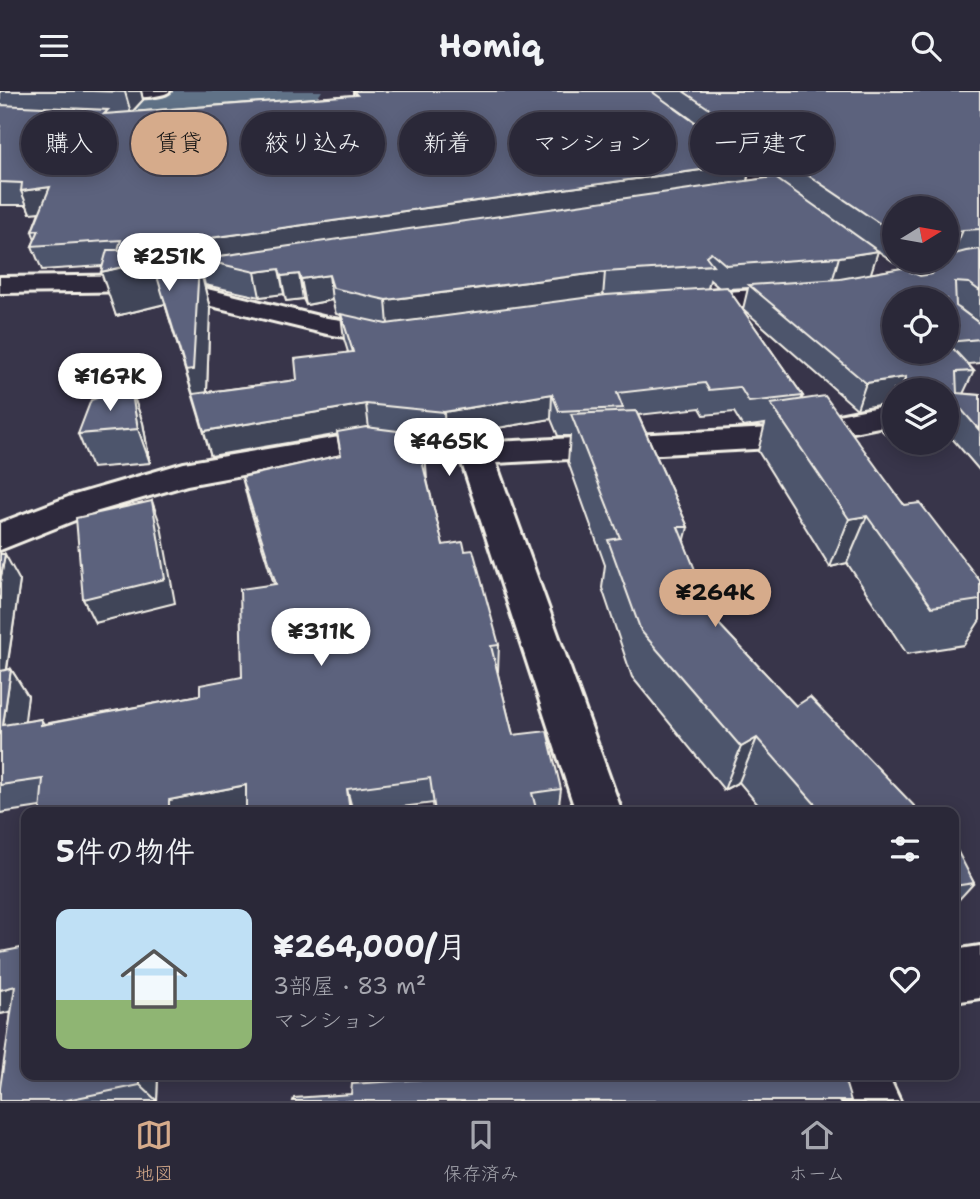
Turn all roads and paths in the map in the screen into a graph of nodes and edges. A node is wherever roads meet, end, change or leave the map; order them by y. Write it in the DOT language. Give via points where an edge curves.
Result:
graph roads {
  1 [pos="99,91"];
  2 [pos="160,91"];
  3 [pos="634,91"];
  4 [pos="771,191"];
  5 [pos="743,195"];
  6 [pos="814,221"];
  7 [pos="867,258"];
  8 [pos="980,262"];
  9 [pos="218,272"];
  10 [pos="149,283"];
  11 [pos="0,285"];
  12 [pos="908,286"];
  13 [pos="657,305"];
  14 [pos="413,333"];
  15 [pos="882,416"];
  16 [pos="476,454"];
  17 [pos="0,537"];
  18 [pos="597,807"];
  19 [pos="980,972"];
  20 [pos="959,975"];
  21 [pos="860,1080"];
  22 [pos="871,1101"];
  1 -- 2 [label="street"];
  3 -- 4 [label="street"];
  4 -- 5 [label="street"];
  4 -- 6 [label="street"];
  7 -- 12 [label="street"];
  8 -- 12 [label="street" via="954,264"];
  9 -- 10 [label="street"];
  10 -- 11 [label="street"];
  10 -- 14 [label="street" via="327,326 388,337"];
  12 -- 13 [label="street"];
  15 -- 16 [label="street" via="772,438"];
  16 -- 17 [label="street" via="369,442 184,474 83,504"];
  16 -- 18 [label="street"];
  19 -- 20 [label="street"];
  21 -- 22 [label="street"];
}
